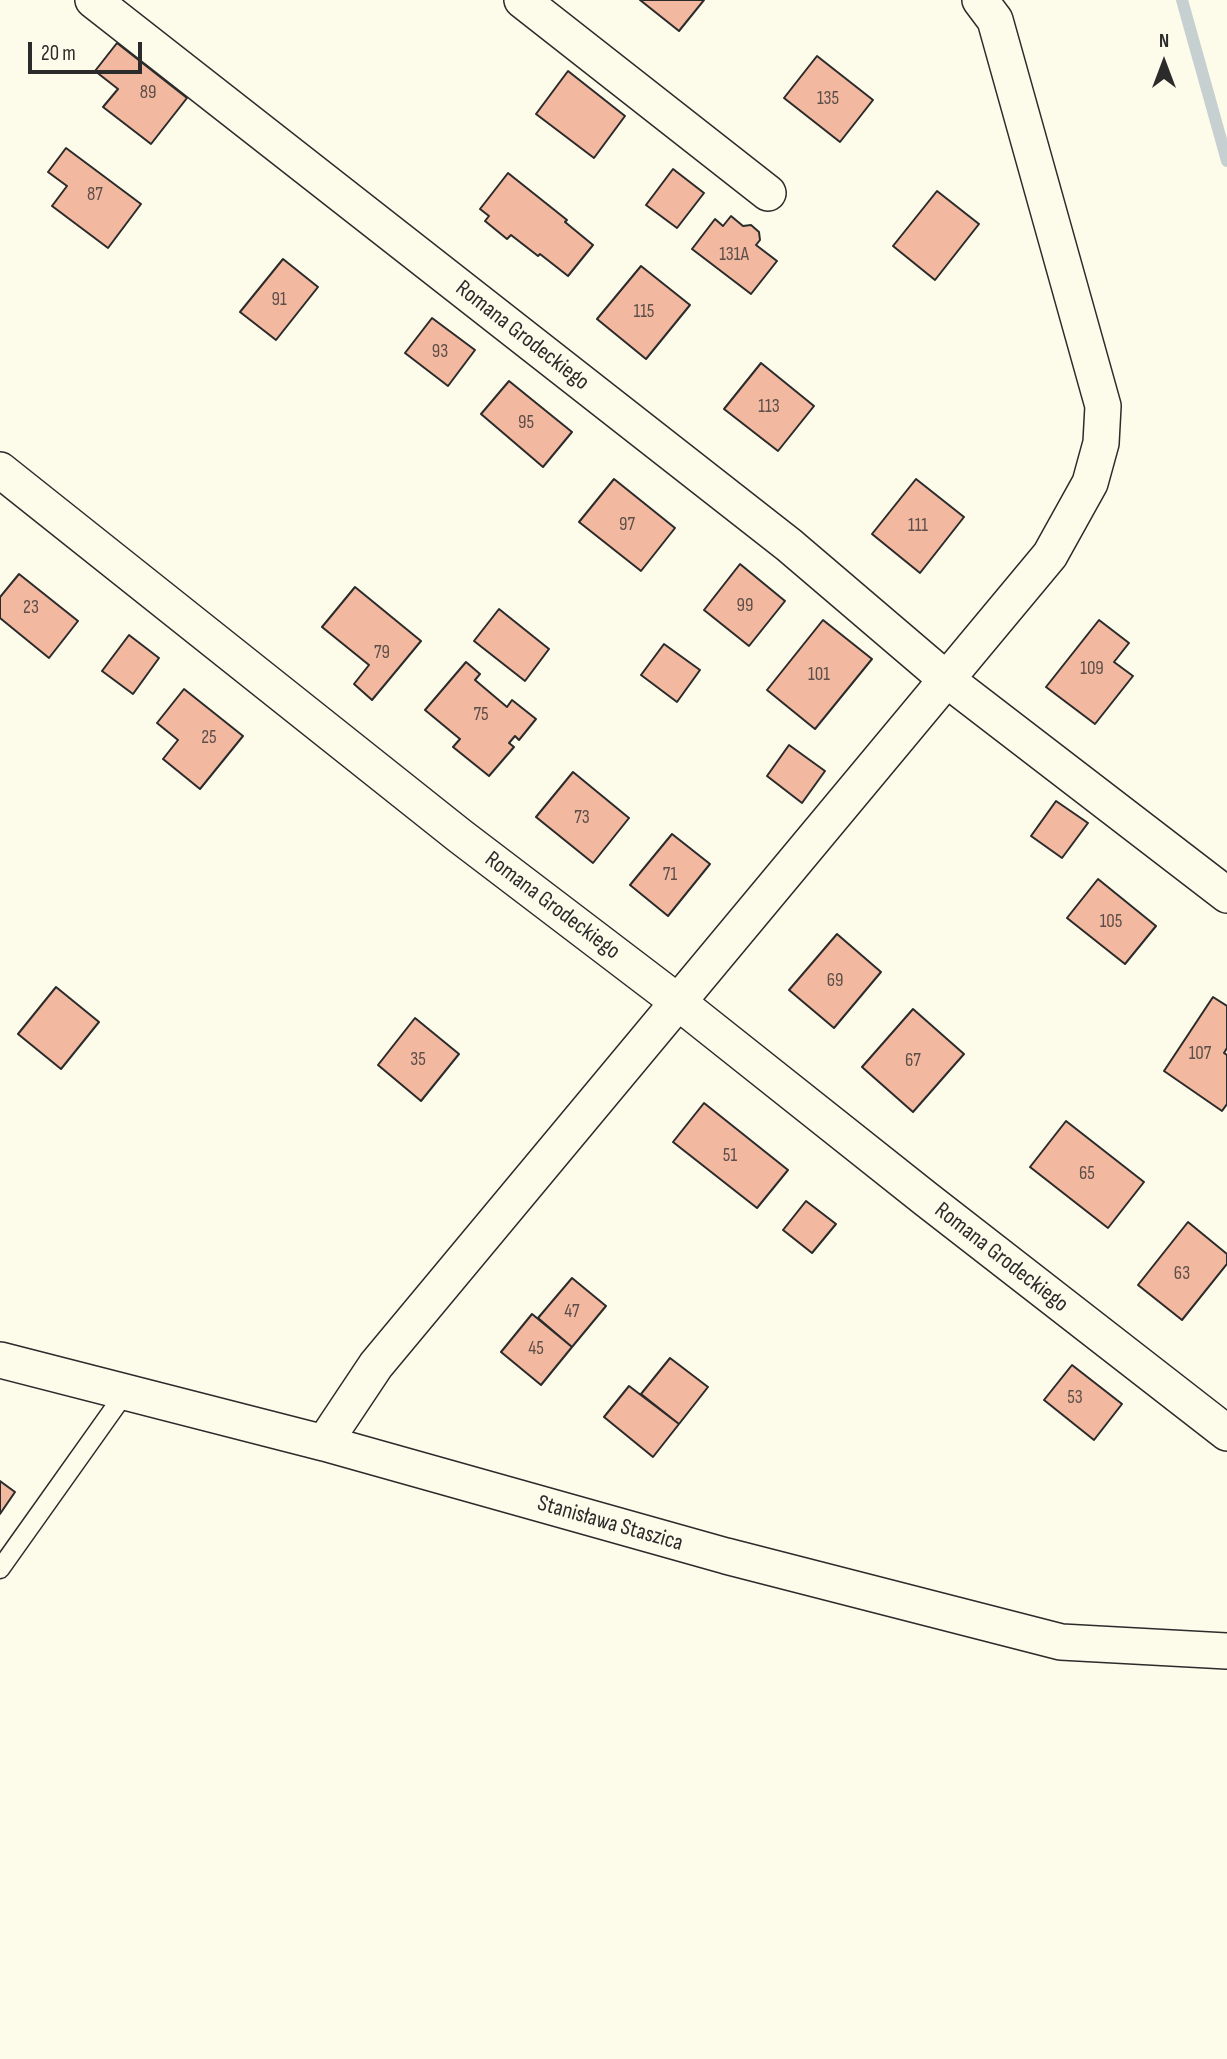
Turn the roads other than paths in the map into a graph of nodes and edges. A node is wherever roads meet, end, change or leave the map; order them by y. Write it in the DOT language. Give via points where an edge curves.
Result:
graph roads {
  1 [pos="93,0"];
  2 [pos="522,0"];
  3 [pos="980,0"];
  4 [pos="768,193"];
  5 [pos="0,471"];
  6 [pos="946,679"];
  7 [pos="1227,895"];
  8 [pos="678,1002"];
  9 [pos="0,1360"];
  10 [pos="124,1392"];
  11 [pos="1227,1433"];
  12 [pos="324,1443"];
  13 [pos="0,1569"];
  14 [pos="1227,1651"];
  1 -- 6 [label="street, Romana Grodeckiego" via="789,545"];
  2 -- 4 [label="street"];
  3 -- 6 [label="street" via="995,20 1103,406 1101,443 1090,483 1050,555"];
  5 -- 8 [label="street, Romana Grodeckiego" via="460,836"];
  6 -- 7 [label="street, Romana Grodeckiego"];
  6 -- 8 [label="street"];
  8 -- 11 [label="street, Romana Grodeckiego"];
  8 -- 12 [label="street" via="376,1365"];
  9 -- 10 [label="street, Stanisława Staszica"];
  10 -- 12 [label="street, Stanisława Staszica"];
  10 -- 13 [label="lane"];
  12 -- 14 [label="street, Stanisława Staszica" via="726,1556 1062,1642"];
}
